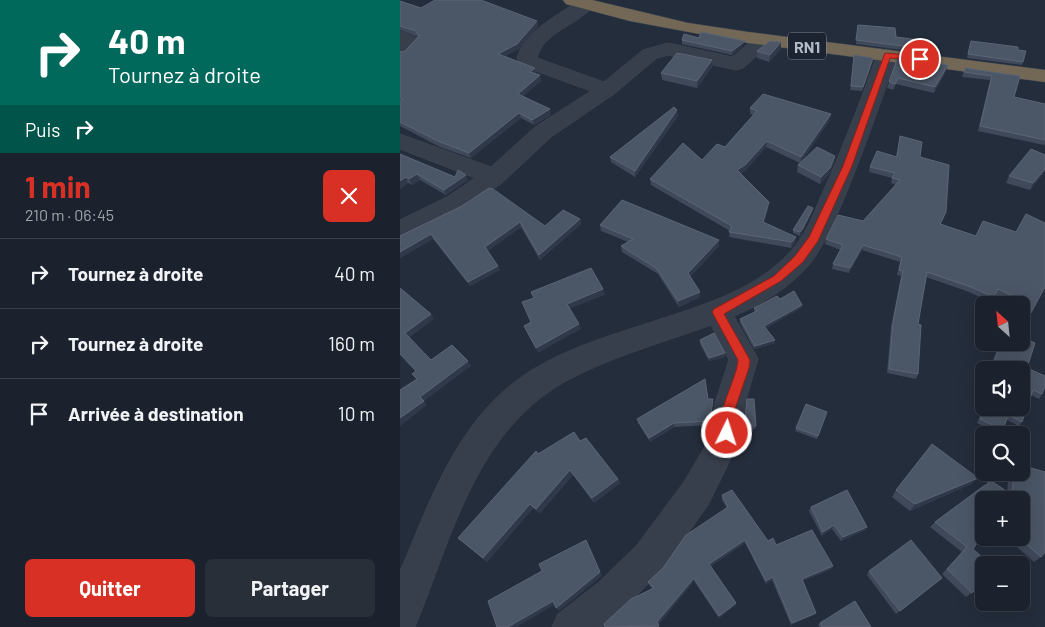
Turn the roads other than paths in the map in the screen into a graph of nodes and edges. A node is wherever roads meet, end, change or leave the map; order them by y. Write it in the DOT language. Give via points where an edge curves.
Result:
graph roads {
  1 [pos="579,2"];
  2 [pos="400,37"];
  3 [pos="766,40"];
  4 [pos="400,50"];
  5 [pos="887,55"];
  6 [pos="1045,76"];
  7 [pos="607,90"];
  8 [pos="400,141"];
  9 [pos="494,177"];
  10 [pos="400,231"];
  11 [pos="718,312"];
  12 [pos="400,618"];
  13 [pos="571,627"];
  1 -- 3 [label="highway, RN1" via="662,23"];
  1 -- 7 [label="street" via="529,50 527,58 529,62"];
  2 -- 4 [label="street" via="410,42"];
  3 -- 5 [label="highway, RN1"];
  3 -- 7 [label="street" via="736,64 663,50 641,60"];
  5 -- 6 [label="highway, RN1"];
  5 -- 11 [label="street" via="847,166 814,238 799,259 778,278"];
  7 -- 9 [label="street" via="543,132"];
  8 -- 9 [label="street"];
  9 -- 10 [label="street" via="455,203"];
  11 -- 12 [label="street" via="600,352 559,371 506,408 456,480"];
  11 -- 13 [label="street" via="744,360 729,406 727,433 722,446 694,499 675,526 624,586"];
}
